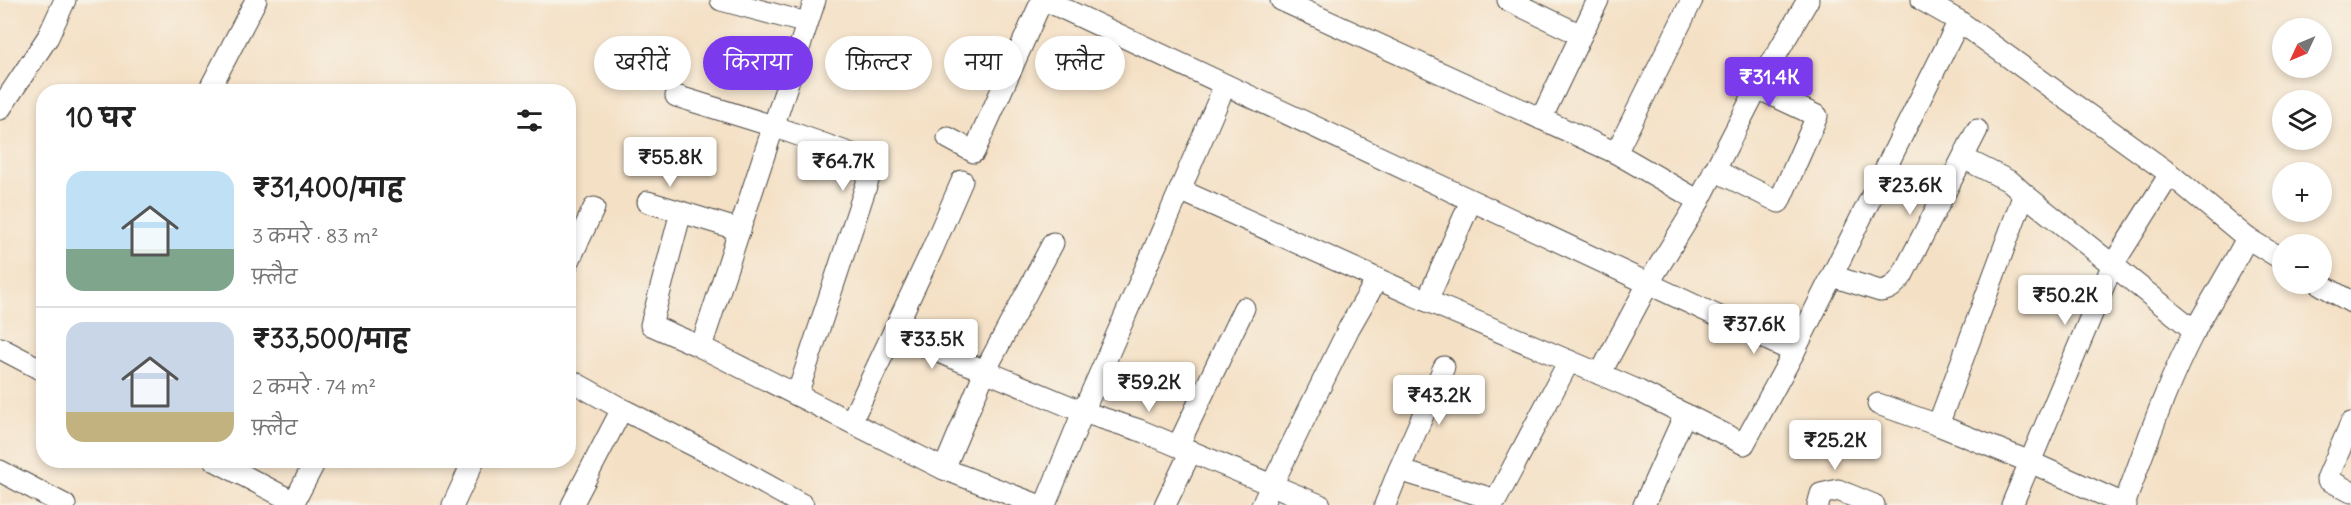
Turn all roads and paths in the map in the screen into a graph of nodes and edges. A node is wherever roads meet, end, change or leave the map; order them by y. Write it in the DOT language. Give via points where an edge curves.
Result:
graph roads {
  1 [pos="65,0"];
  2 [pos="256,0"];
  3 [pos="721,0"];
  4 [pos="815,0"];
  5 [pos="1043,0"];
  6 [pos="1281,0"];
  7 [pos="1508,0"];
  8 [pos="1598,0"];
  9 [pos="1692,0"];
  10 [pos="1808,0"];
  11 [pos="1922,0"];
  12 [pos="1959,21"];
  13 [pos="807,23"];
  14 [pos="1581,35"];
  15 [pos="212,84"];
  16 [pos="1226,85"];
  17 [pos="1757,88"];
  18 [pos="676,96"];
  19 [pos="0,109"];
  20 [pos="1541,119"];
  21 [pos="773,126"];
  22 [pos="1977,130"];
  23 [pos="948,138"];
  24 [pos="1616,153"];
  25 [pos="1962,158"];
  26 [pos="1714,171"];
  27 [pos="2170,174"];
  28 [pos="962,182"];
  29 [pos="1180,190"];
  30 [pos="2024,194"];
  31 [pos="1471,201"];
  32 [pos="1699,201"];
  33 [pos="648,202"];
  34 [pos="594,208"];
  35 [pos="681,212"];
  36 [pos="740,230"];
  37 [pos="2247,238"];
  38 [pos="1053,243"];
  39 [pos="576,246"];
  40 [pos="2272,253"];
  41 [pos="2112,266"];
  42 [pos="1832,276"];
  43 [pos="1377,279"];
  44 [pos="1648,284"];
  45 [pos="2332,291"];
  46 [pos="1427,301"];
  47 [pos="2351,302"];
  48 [pos="1244,308"];
  49 [pos="2195,331"];
  50 [pos="893,333"];
  51 [pos="701,347"];
  52 [pos="0,348"];
  53 [pos="1794,352"];
  54 [pos="1569,361"];
  55 [pos="36,367"];
  56 [pos="1444,367"];
  57 [pos="985,371"];
  58 [pos="1600,374"];
  59 [pos="576,384"];
  60 [pos="797,395"];
  61 [pos="1878,404"];
  62 [pos="622,409"];
  63 [pos="1083,412"];
  64 [pos="1685,414"];
  65 [pos="851,422"];
  66 [pos="2351,423"];
  67 [pos="1938,425"];
  68 [pos="1184,449"];
  69 [pos="2030,462"];
  70 [pos="229,468"];
  71 [pos="312,468"];
  72 [pos="470,468"];
  73 [pos="944,469"];
  74 [pos="1400,470"];
  75 [pos="0,471"];
  76 [pos="1272,485"];
  77 [pos="2351,492"];
  78 [pos="1502,502"];
  79 [pos="295,504"];
  80 [pos="65,505"];
  81 [pos="453,505"];
  82 [pos="572,505"];
  83 [pos="803,505"];
  84 [pos="1038,505"];
  85 [pos="1045,505"];
  86 [pos="1165,505"];
  87 [pos="1262,505"];
  88 [pos="1320,505"];
  89 [pos="1384,505"];
  90 [pos="1644,505"];
  91 [pos="1818,505"];
  92 [pos="1874,505"];
  93 [pos="2012,505"];
  94 [pos="2124,505"];
  1 -- 19 [label="street" via="48,37"];
  2 -- 15 [label="street"];
  3 -- 13 [label="street"];
  4 -- 13 [label="street"];
  5 -- 16 [label="street"];
  5 -- 23 [label="street" via="974,152"];
  6 -- 20 [label="street"];
  7 -- 14 [label="street"];
  8 -- 14 [label="street"];
  9 -- 24 [label="street"];
  10 -- 17 [label="street"];
  11 -- 12 [label="street"];
  12 -- 27 [label="street"];
  12 -- 42 [label="street"];
  13 -- 21 [label="street"];
  14 -- 20 [label="street"];
  16 -- 29 [label="street"];
  16 -- 31 [label="street"];
  17 -- 26 [label="street"];
  17 -- 26 [label="street" via="1817,116 1779,202"];
  18 -- 21 [label="street"];
  20 -- 24 [label="street"];
  21 -- 36 [label="street"];
  21 -- 60 [label="street" via="873,162"];
  22 -- 25 [label="street"];
  24 -- 32 [label="street"];
  25 -- 30 [label="street" via="2011,182"];
  25 -- 42 [label="street" via="1894,286 1880,291"];
  26 -- 32 [label="street"];
  27 -- 37 [label="street"];
  27 -- 41 [label="street"];
  28 -- 50 [label="street"];
  29 -- 43 [label="street"];
  29 -- 63 [label="street"];
  30 -- 41 [label="street"];
  30 -- 67 [label="street"];
  31 -- 44 [label="street"];
  31 -- 46 [label="street"];
  32 -- 44 [label="street"];
  33 -- 35 [label="street"];
  34 -- 39 [label="street"];
  35 -- 36 [label="street"];
  35 -- 51 [label="street" via="651,325"];
  36 -- 51 [label="street"];
  37 -- 40 [label="street"];
  37 -- 49 [label="street"];
  38 -- 57 [label="street"];
  41 -- 49 [label="street"];
  41 -- 69 [label="street"];
  42 -- 53 [label="street"];
  43 -- 46 [label="street"];
  43 -- 76 [label="street"];
  44 -- 53 [label="street"];
  44 -- 58 [label="street"];
  45 -- 47 [label="street"];
  46 -- 54 [label="street"];
  48 -- 68 [label="street"];
  49 -- 94 [label="street" via="2165,396"];
  50 -- 57 [label="street"];
  50 -- 65 [label="street"];
  51 -- 60 [label="street"];
  52 -- 55 [label="street"];
  53 -- 64 [label="street" via="1744,444"];
  54 -- 58 [label="street"];
  54 -- 78 [label="street"];
  56 -- 74 [label="street"];
  57 -- 63 [label="street"];
  57 -- 73 [label="street"];
  58 -- 64 [label="street"];
  59 -- 62 [label="street"];
  60 -- 65 [label="street"];
  61 -- 67 [label="street"];
  62 -- 82 [label="street"];
  62 -- 83 [label="street"];
  63 -- 68 [label="street"];
  63 -- 85 [label="street"];
  64 -- 90 [label="street"];
  65 -- 73 [label="street"];
  66 -- 77 [label="street" via="2327,479"];
  67 -- 69 [label="street"];
  68 -- 76 [label="street"];
  68 -- 86 [label="street"];
  69 -- 93 [label="street"];
  69 -- 94 [label="street"];
  70 -- 79 [label="street"];
  71 -- 79 [label="street"];
  72 -- 81 [label="street"];
  73 -- 84 [label="street"];
  74 -- 78 [label="street"];
  74 -- 89 [label="street"];
  75 -- 80 [label="street"];
  76 -- 87 [label="street"];
  76 -- 88 [label="street"];
  91 -- 92 [label="street" via="1821,494 1838,490"];
}
